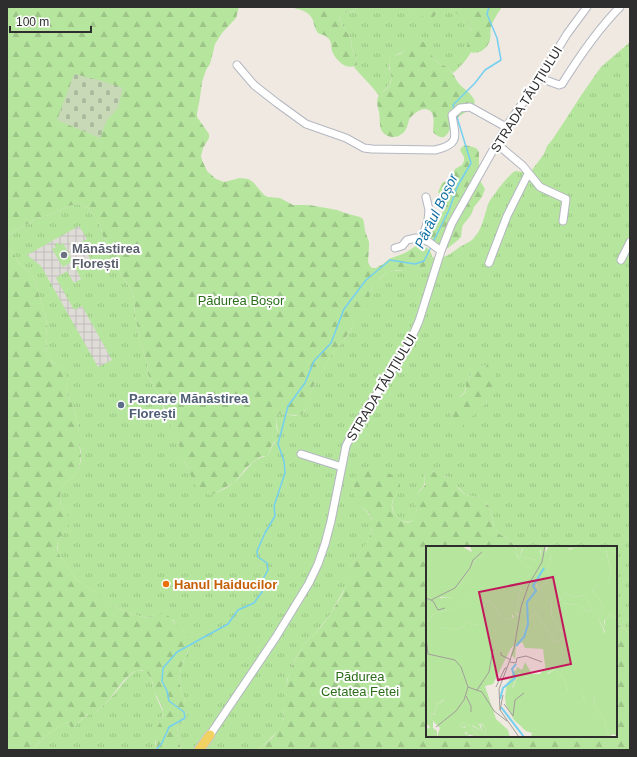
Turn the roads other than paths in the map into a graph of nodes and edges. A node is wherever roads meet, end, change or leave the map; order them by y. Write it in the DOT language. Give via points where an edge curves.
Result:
graph roads {
  1 [pos="587,7"];
  2 [pos="620,7"];
  3 [pos="237,65"];
  4 [pos="540,78"];
  5 [pos="506,127"];
  6 [pos="497,144"];
  7 [pos="528,174"];
  8 [pos="426,197"];
  9 [pos="563,221"];
  10 [pos="422,239"];
  11 [pos="630,242"];
  12 [pos="395,248"];
  13 [pos="441,251"];
  14 [pos="621,260"];
  15 [pos="489,263"];
  16 [pos="301,454"];
  17 [pos="342,467"];
  18 [pos="210,735"];
  19 [pos="199,750"];
  1 -- 4 [label="street, STRADA TĂUȚIULUI"];
  2 -- 4 [label="street" via="582,52 562,84 559,86"];
  3 -- 5 [label="street" via="254,85 306,124 346,138 364,148 444,148 453,142 455,136 452,115 460,108 470,107"];
  4 -- 5 [label="street, STRADA TĂUȚIULUI"];
  5 -- 6 [label="street, STRADA TĂUȚIULUI"];
  6 -- 7 [label="street"];
  6 -- 13 [label="street, STRADA TĂUȚIULUI" via="452,223"];
  7 -- 9 [label="street" via="540,187 566,198"];
  7 -- 15 [label="street" via="507,216"];
  8 -- 10 [label="street" via="429,210"];
  10 -- 12 [label="street" via="407,240 402,246"];
  10 -- 13 [label="street"];
  11 -- 14 [label="street"];
  13 -- 17 [label="street, STRADA TĂUȚIULUI" via="413,336 357,424 346,446"];
  16 -- 17 [label="street"];
  17 -- 18 [label="street, STRADA TĂUȚIULUI" via="325,544 309,583 276,638"];
  18 -- 19 [label="main road, STRADA TĂUȚIULUI"];
}
